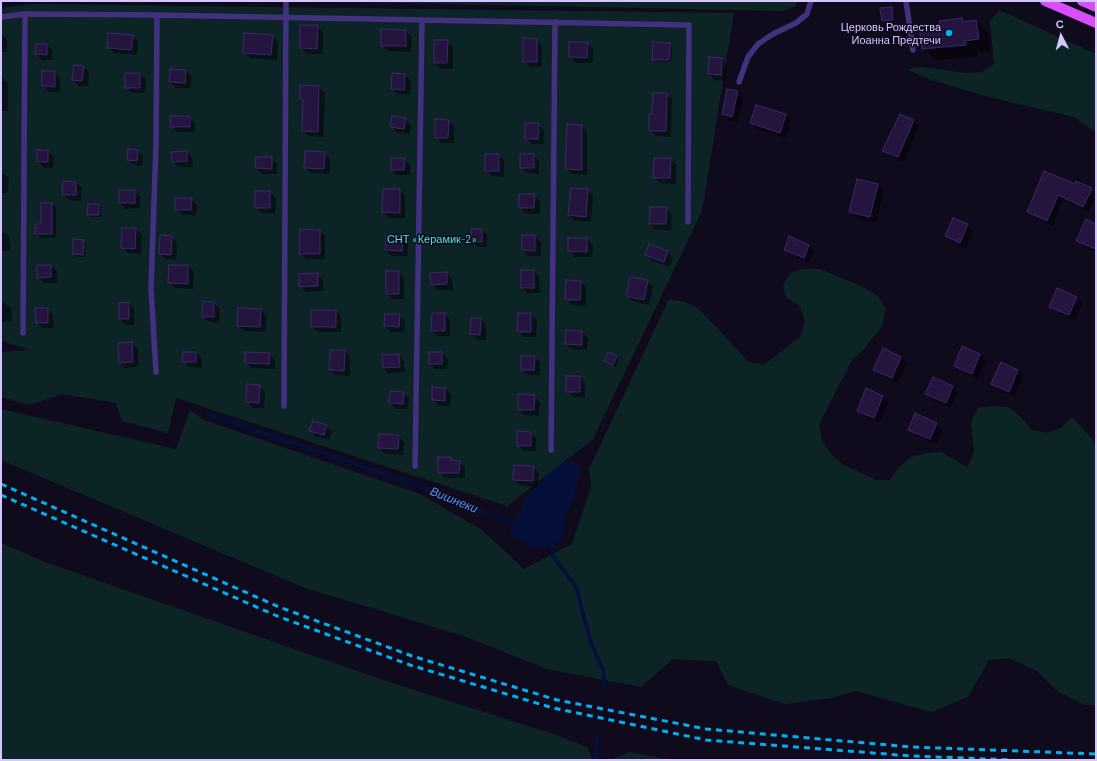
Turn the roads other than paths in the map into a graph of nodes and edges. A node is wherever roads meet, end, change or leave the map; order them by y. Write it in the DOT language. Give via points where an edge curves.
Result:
graph roads {
  1 [pos="286,1"];
  2 [pos="811,1"];
  3 [pos="906,1"];
  4 [pos="1045,1"];
  5 [pos="1082,1"];
  6 [pos="1096,7"];
  7 [pos="25,14"];
  8 [pos="156,15"];
  9 [pos="1,17"];
  10 [pos="286,17"];
  11 [pos="422,21"];
  12 [pos="555,22"];
  13 [pos="1096,23"];
  14 [pos="913,50"];
  15 [pos="739,82"];
  16 [pos="688,222"];
  17 [pos="22,333"];
  18 [pos="156,372"];
  19 [pos="284,406"];
  20 [pos="551,450"];
  21 [pos="415,466"];
  1 -- 10 [label="lane"];
  2 -- 15 [label="lane" via="807,14 796,23 758,44 748,57"];
  3 -- 14 [label="lane"];
  4 -- 13 [label="main road"];
  5 -- 6 [label="main road"];
  7 -- 8 [label="lane"];
  7 -- 9 [label="lane"];
  7 -- 17 [label="lane"];
  8 -- 10 [label="lane"];
  8 -- 18 [label="lane" via="156,144 151,288"];
  10 -- 11 [label="lane"];
  10 -- 19 [label="lane"];
  11 -- 12 [label="lane"];
  11 -- 21 [label="lane"];
  12 -- 16 [label="lane" via="689,25"];
  12 -- 20 [label="lane"];
}
